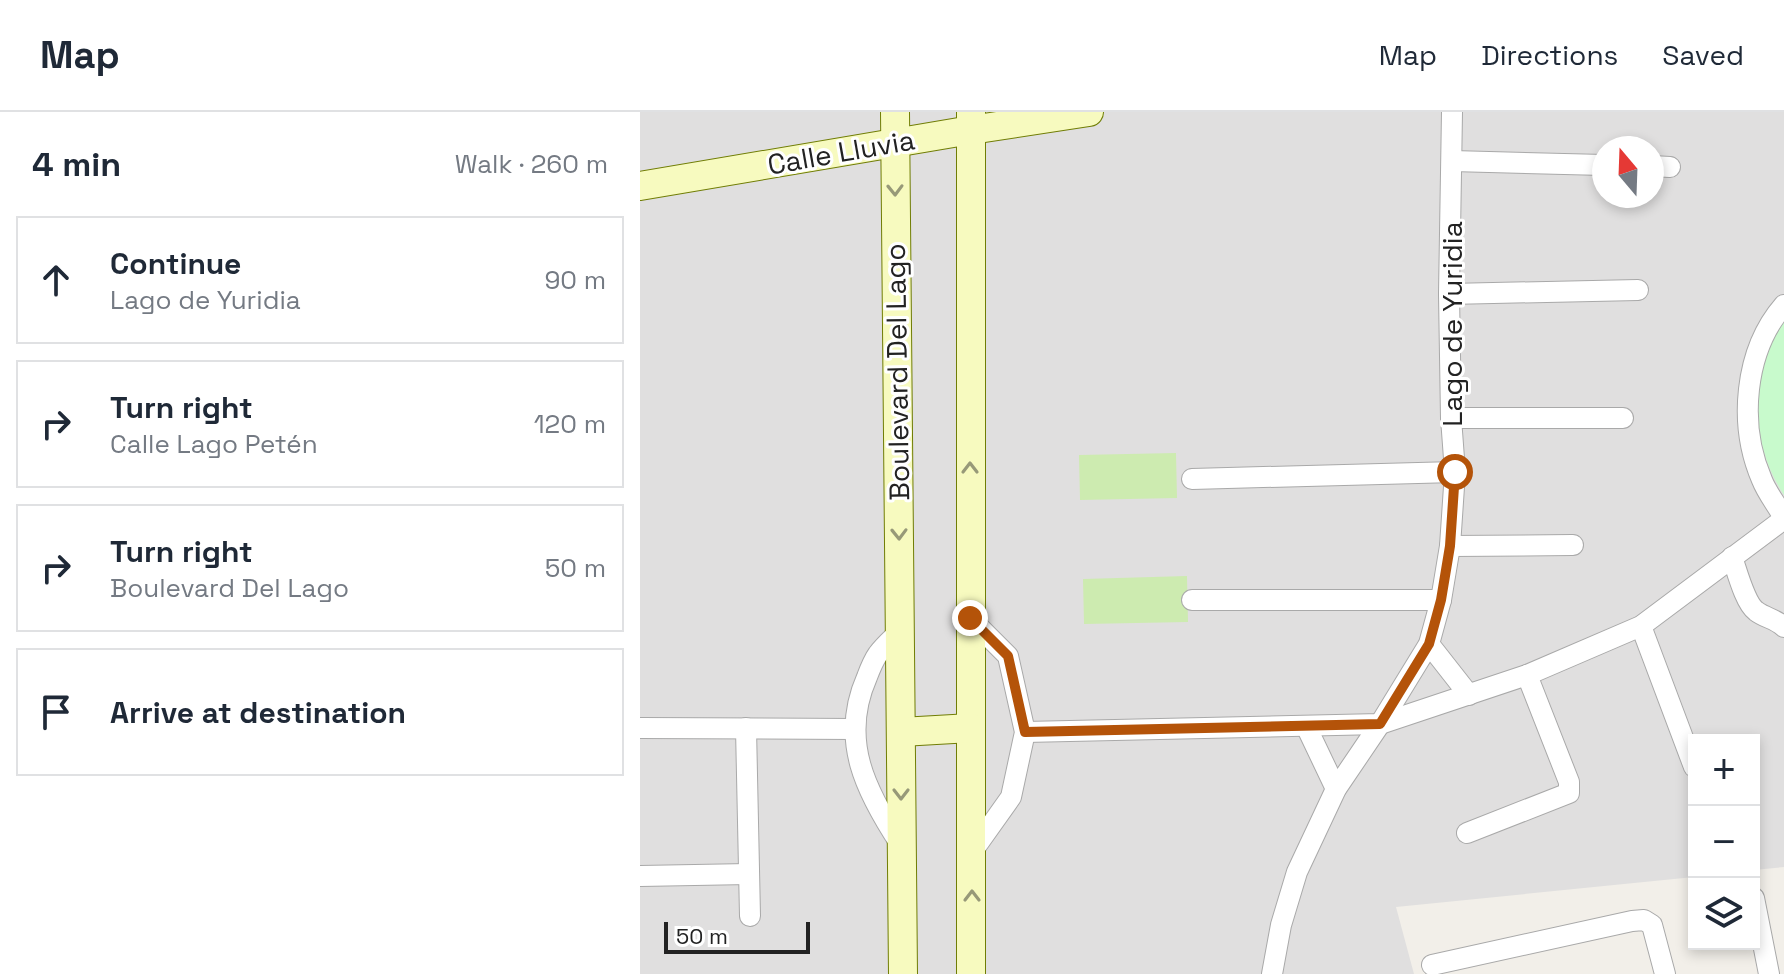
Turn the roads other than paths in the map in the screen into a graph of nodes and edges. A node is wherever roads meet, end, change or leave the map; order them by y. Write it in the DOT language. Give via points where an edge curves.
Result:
graph roads {
  1 [pos="895,112"];
  2 [pos="1089,112"];
  3 [pos="1452,112"];
  4 [pos="971,121"];
  5 [pos="895,144"];
  6 [pos="1452,161"];
  7 [pos="1592,165"];
  8 [pos="640,186"];
  9 [pos="1638,290"];
  10 [pos="1449,294"];
  11 [pos="1784,305"];
  12 [pos="1451,418"];
  13 [pos="1623,418"];
  14 [pos="1455,472"];
  15 [pos="1192,479"];
  16 [pos="1784,518"];
  17 [pos="1573,545"];
  18 [pos="1450,546"];
  19 [pos="1732,557"];
  20 [pos="1192,600"];
  21 [pos="1441,600"];
  22 [pos="970,618"];
  23 [pos="1641,626"];
  24 [pos="1784,627"];
  25 [pos="899,632"];
  26 [pos="1429,644"];
  27 [pos="1527,675"];
  28 [pos="1469,695"];
  29 [pos="1380,724"];
  30 [pos="1306,726"];
  31 [pos="640,728"];
  32 [pos="746,728"];
  33 [pos="971,728"];
  34 [pos="855,729"];
  35 [pos="901,732"];
  36 [pos="1025,732"];
  37 [pos="1688,751"];
  38 [pos="1336,789"];
  39 [pos="1467,833"];
  40 [pos="901,845"];
  41 [pos="972,852"];
  42 [pos="749,874"];
  43 [pos="640,876"];
  44 [pos="750,916"];
  45 [pos="1760,928"];
  46 [pos="1432,965"];
  47 [pos="903,974"];
  48 [pos="971,974"];
  49 [pos="1272,974"];
  50 [pos="1665,974"];
  51 [pos="1769,974"];
  1 -- 5 [label="street, Boulevard Del Lago"];
  2 -- 4 [label="street, Calle Lluvia"];
  3 -- 6 [label="street, Lago de Yuridia"];
  4 -- 5 [label="street, Calle Lluvia"];
  22 -- 4 [label="street, one-way"];
  5 -- 8 [label="street, Calle Lluvia"];
  5 -- 25 [label="street, Boulevard Del Lago, one-way"];
  6 -- 7 [label="street"];
  6 -- 10 [label="street, Lago de Yuridia"];
  9 -- 10 [label="street"];
  10 -- 12 [label="street, Lago de Yuridia"];
  11 -- 16 [label="street" via="1757,352 1748,395 1750,439 1762,481"];
  12 -- 13 [label="street"];
  12 -- 14 [label="street, Lago de Yuridia"];
  14 -- 15 [label="street"];
  14 -- 18 [label="street, Lago de Yuridia"];
  16 -- 19 [label="street"];
  17 -- 18 [label="street"];
  18 -- 21 [label="street, Lago de Yuridia"];
  19 -- 23 [label="street"];
  19 -- 24 [label="street" via="1754,610"];
  20 -- 21 [label="street"];
  21 -- 26 [label="street, Lago de Yuridia"];
  22 -- 33 [label="street"];
  22 -- 36 [label="street" via="1008,656"];
  23 -- 27 [label="street"];
  23 -- 37 [label="street"];
  25 -- 34 [label="street" via="876,656 858,703"];
  25 -- 35 [label="street, Boulevard Del Lago"];
  26 -- 28 [label="street"];
  26 -- 29 [label="street, Lago de Yuridia"];
  27 -- 28 [label="street"];
  27 -- 39 [label="street" via="1569,793"];
  28 -- 29 [label="street"];
  29 -- 30 [label="street"];
  29 -- 38 [label="street, Lago de Yuridia"];
  30 -- 36 [label="street"];
  30 -- 38 [label="street"];
  31 -- 32 [label="street"];
  32 -- 34 [label="street"];
  32 -- 42 [label="street"];
  33 -- 35 [label="street"];
  33 -- 41 [label="street"];
  34 -- 40 [label="street" via="859,766"];
  35 -- 40 [label="street, Boulevard Del Lago, one-way"];
  36 -- 41 [label="street" via="1011,797"];
  38 -- 49 [label="street, Lago de Yuridia" via="1297,872"];
  40 -- 47 [label="street, Boulevard Del Lago"];
  48 -- 41 [label="street, one-way"];
  42 -- 43 [label="street"];
  42 -- 44 [label="street"];
  45 -- 51 [label="street"];
  46 -- 50 [label="street" via="1644,920 1652,925"];
}
